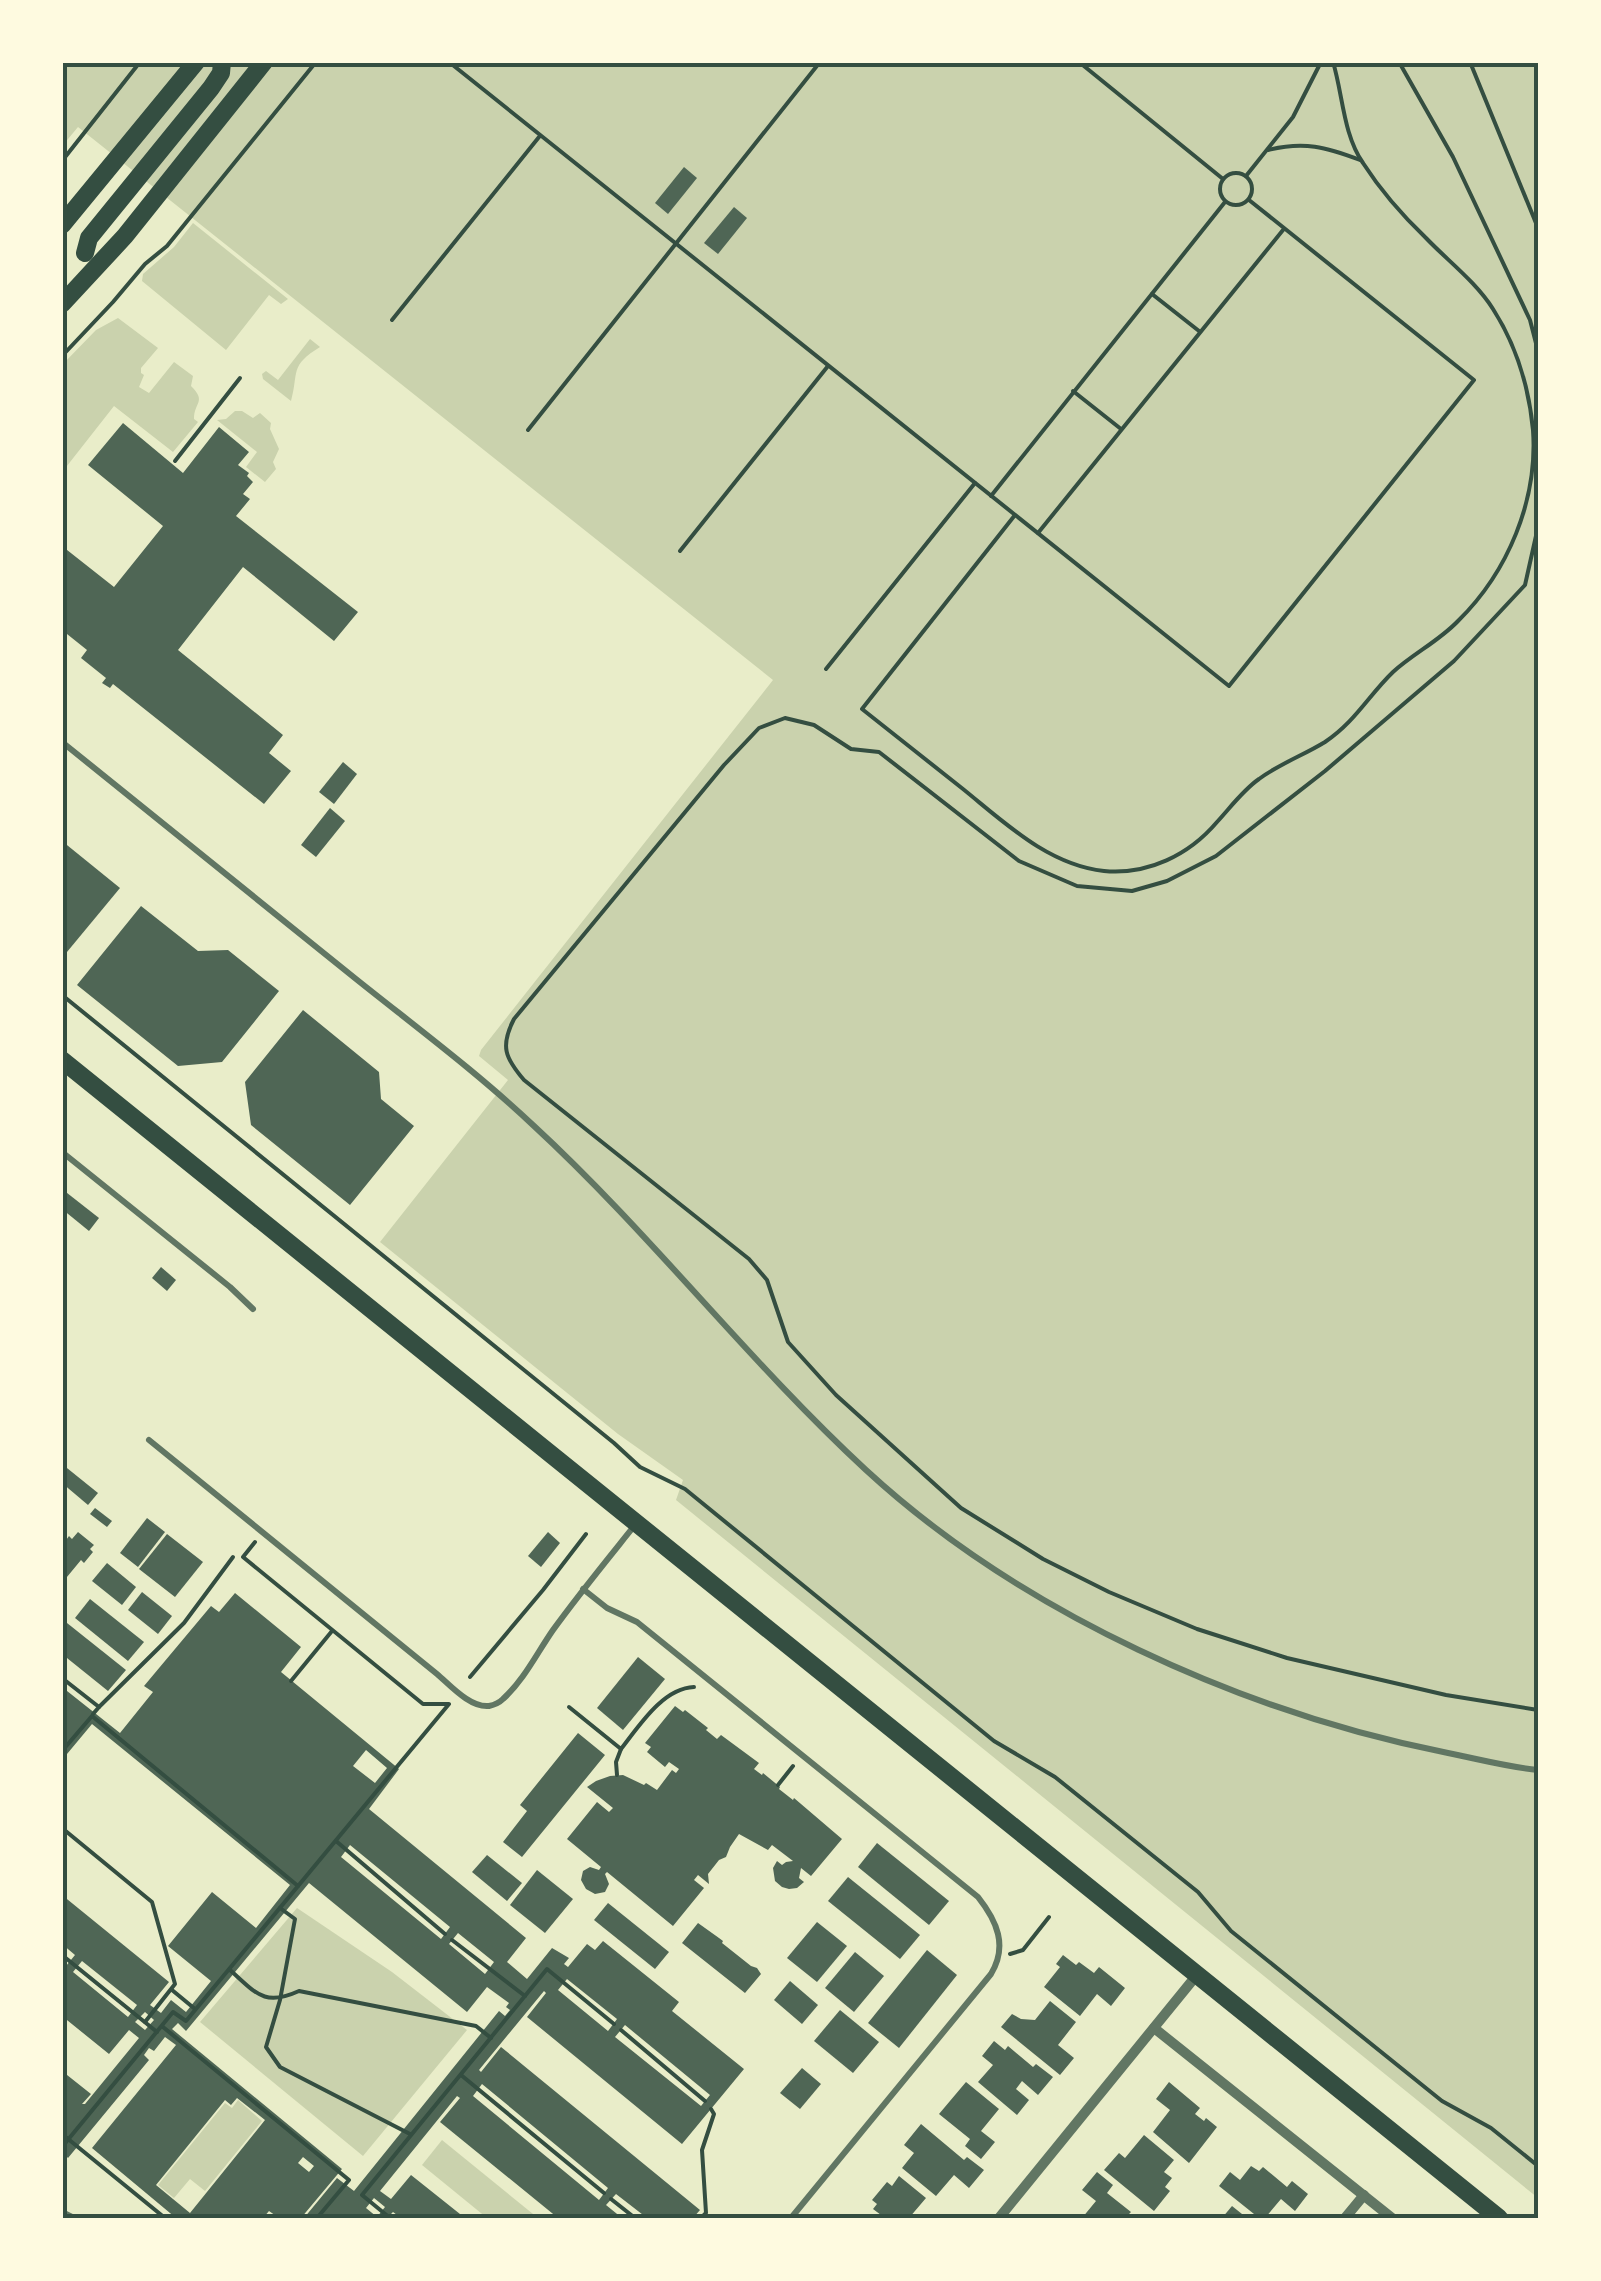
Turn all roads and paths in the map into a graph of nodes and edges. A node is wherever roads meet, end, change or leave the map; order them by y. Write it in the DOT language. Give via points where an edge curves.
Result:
graph roads {
  1 [pos="140,62"];
  2 [pos="196,62"];
  3 [pos="222,62"];
  4 [pos="264,62"];
  5 [pos="316,62"];
  6 [pos="449,62"];
  7 [pos="820,62"];
  8 [pos="1079,62"];
  9 [pos="1321,62"];
  10 [pos="1332,62"];
  11 [pos="1399,62"];
  12 [pos="1470,62"];
  13 [pos="540,136"];
  14 [pos="1268,150"];
  15 [pos="1360,160"];
  16 [pos="62,161"];
  17 [pos="148,167"];
  18 [pos="1246,176"];
  19 [pos="1223,179"];
  20 [pos="167,184"];
  21 [pos="1249,200"];
  22 [pos="1226,202"];
  23 [pos="62,225"];
  24 [pos="1284,228"];
  25 [pos="1538,228"];
  26 [pos="676,244"];
  27 [pos="84,252"];
  28 [pos="1152,294"];
  29 [pos="62,304"];
  30 [pos="392,320"];
  31 [pos="1200,332"];
  32 [pos="1538,351"];
  33 [pos="62,356"];
  34 [pos="828,366"];
  35 [pos="240,378"];
  36 [pos="1074,391"];
  37 [pos="1122,429"];
  38 [pos="528,430"];
  39 [pos="175,461"];
  40 [pos="974,483"];
  41 [pos="991,496"];
  42 [pos="1015,515"];
  43 [pos="1538,527"];
  44 [pos="1038,533"];
  45 [pos="680,551"];
  46 [pos="826,669"];
  47 [pos="62,742"];
  48 [pos="62,995"];
  49 [pos="62,1060"];
  50 [pos="62,1152"];
  51 [pos="254,1309"];
  52 [pos="149,1440"];
  53 [pos="636,1524"];
  54 [pos="262,1532"];
  55 [pos="586,1534"];
  56 [pos="234,1557"];
  57 [pos="583,1589"];
  58 [pos="332,1631"];
  59 [pos="470,1677"];
  60 [pos="62,1678"];
  61 [pos="291,1681"];
  62 [pos="697,1687"];
  63 [pos="98,1707"];
  64 [pos="568,1707"];
  65 [pos="1538,1710"];
  66 [pos="92,1716"];
  67 [pos="620,1749"];
  68 [pos="62,1751"];
  69 [pos="793,1766"];
  70 [pos="1538,1770"];
  71 [pos="617,1775"];
  72 [pos="778,1785"];
  73 [pos="62,1828"];
  74 [pos="336,1840"];
  75 [pos="298,1886"];
  76 [pos="280,1908"];
  77 [pos="1049,1917"];
  78 [pos="445,1934"];
  79 [pos="452,1940"];
  80 [pos="62,1956"];
  81 [pos="1000,1956"];
  82 [pos="230,1970"];
  83 [pos="1196,1976"];
  84 [pos="171,1989"];
  85 [pos="525,1996"];
  86 [pos="280,2000"];
  87 [pos="196,2009"];
  88 [pos="145,2022"];
  89 [pos="614,2024"];
  90 [pos="162,2026"];
  91 [pos="1154,2028"];
  92 [pos="621,2030"];
  93 [pos="157,2032"];
  94 [pos="491,2038"];
  95 [pos="460,2075"];
  96 [pos="705,2101"];
  97 [pos="711,2109"];
  98 [pos="62,2134"];
  99 [pos="412,2134"];
  100 [pos="70,2140"];
  101 [pos="62,2148"];
  102 [pos="1538,2166"];
  103 [pos="604,2193"];
  104 [pos="1364,2195"];
  105 [pos="611,2199"];
  106 [pos="62,2212"];
  107 [pos="74,2218"];
  108 [pos="165,2218"];
  109 [pos="317,2218"];
  110 [pos="390,2218"];
  111 [pos="635,2218"];
  112 [pos="701,2218"];
  113 [pos="792,2218"];
  114 [pos="999,2218"];
  115 [pos="1345,2218"];
  116 [pos="1392,2218"];
  117 [pos="1499,2218"];
  1 -- 16 [label="path"];
  2 -- 23 [label="main road"];
  3 -- 17 [label="main road" via="211,88"];
  4 -- 20 [label="main road"];
  5 -- 33 [label="path" via="167,246"];
  6 -- 13 [label="path"];
  7 -- 26 [label="path"];
  8 -- 19 [label="path"];
  9 -- 14 [label="path"];
  10 -- 15 [label="path"];
  11 -- 32 [label="path" via="1453,157 1530,320"];
  12 -- 25 [label="path"];
  13 -- 26 [label="path"];
  13 -- 30 [label="path"];
  14 -- 15 [label="path" via="1313,145"];
  14 -- 18 [label="path"];
  15 -- 42 [label="path" via="1396,208 1492,306 1528,393 1533,433 1523,515 1508,555 1460,620 1389,676 1340,730 1258,779 1187,849 1144,870 1102,871 1028,841 862,709"];
  17 -- 20 [label="lane"];
  17 -- 27 [label="main road"];
  18 -- 19 [label="path"];
  18 -- 21 [label="path"];
  19 -- 22 [label="path"];
  20 -- 29 [label="main road"];
  21 -- 22 [label="path"];
  21 -- 24 [label="path"];
  22 -- 28 [label="path"];
  24 -- 31 [label="path"];
  24 -- 44 [label="path" via="1474,380 1229,686"];
  26 -- 34 [label="path"];
  26 -- 38 [label="path"];
  28 -- 31 [label="path"];
  28 -- 36 [label="path"];
  31 -- 37 [label="path"];
  34 -- 40 [label="path"];
  34 -- 45 [label="path"];
  35 -- 39 [label="path"];
  36 -- 37 [label="path"];
  36 -- 41 [label="path"];
  37 -- 44 [label="path"];
  40 -- 41 [label="path"];
  40 -- 46 [label="path"];
  41 -- 42 [label="path"];
  42 -- 44 [label="path"];
  43 -- 65 [label="path" via="1525,585 1454,661 1216,856 1167,881 1132,890 1077,886 1019,860 879,752 852,749 814,726 784,718 758,728 514,1019 506,1054 524,1080 749,1259 768,1280 788,1342 836,1395 961,1508 1044,1559 1197,1628 1287,1658"];
  47 -- 70 [label="lane" via="493,1089 603,1194 830,1437 990,1566 1126,1643 1232,1692 1388,1742"];
  48 -- 102 [label="path" via="640,1467 685,1489 994,1740 1055,1777 1198,1892 1231,1931 1442,2101 1491,2128"];
  49 -- 53 [label="main road"];
  50 -- 51 [label="lane"];
  52 -- 54 [label="lane"];
  53 -- 57 [label="lane"];
  53 -- 83 [label="main road"];
  54 -- 57 [label="lane" via="484,1706 502,1700"];
  54 -- 58 [label="path" via="243,1557"];
  55 -- 59 [label="path"];
  56 -- 63 [label="path" via="184,1623"];
  57 -- 81 [label="lane" via="638,1622 978,1897 996,1924"];
  58 -- 61 [label="path"];
  58 -- 74 [label="path" via="423,1704 449,1704"];
  60 -- 63 [label="path"];
  62 -- 67 [label="path" via="680,1688"];
  63 -- 66 [label="path"];
  64 -- 67 [label="path"];
  66 -- 68 [label="path"];
  66 -- 75 [label="path"];
  67 -- 71 [label="path"];
  69 -- 72 [label="path"];
  73 -- 84 [label="path" via="152,1902"];
  74 -- 75 [label="path"];
  74 -- 78 [label="path"];
  75 -- 76 [label="path"];
  76 -- 82 [label="path"];
  76 -- 86 [label="path" via="295,1919"];
  77 -- 81 [label="path" via="1024,1950"];
  79 -- 85 [label="path"];
  80 -- 88 [label="path"];
  81 -- 113 [label="lane"];
  82 -- 86 [label="path" via="259,1995"];
  82 -- 87 [label="path"];
  83 -- 91 [label="street"];
  83 -- 117 [label="main road"];
  84 -- 87 [label="path"];
  84 -- 88 [label="path"];
  85 -- 89 [label="path" via="547,1968"];
  85 -- 94 [label="path"];
  86 -- 94 [label="path" via="299,1991 476,2026"];
  86 -- 99 [label="path" via="266,2047 280,2067"];
  87 -- 90 [label="path" via="186,2020 173,2012"];
  88 -- 93 [label="path"];
  90 -- 93 [label="path"];
  90 -- 109 [label="path" via="348,2180"];
  91 -- 104 [label="street"];
  91 -- 114 [label="street"];
  92 -- 96 [label="path"];
  93 -- 100 [label="path"];
  94 -- 95 [label="path"];
  95 -- 99 [label="path"];
  95 -- 103 [label="path"];
  97 -- 112 [label="path" via="702,2150"];
  98 -- 100 [label="path"];
  99 -- 110 [label="path" via="362,2195"];
  100 -- 101 [label="path"];
  100 -- 108 [label="path"];
  104 -- 115 [label="street"];
  104 -- 116 [label="street"];
  105 -- 111 [label="path"];
  106 -- 107 [label="lane"];
}
